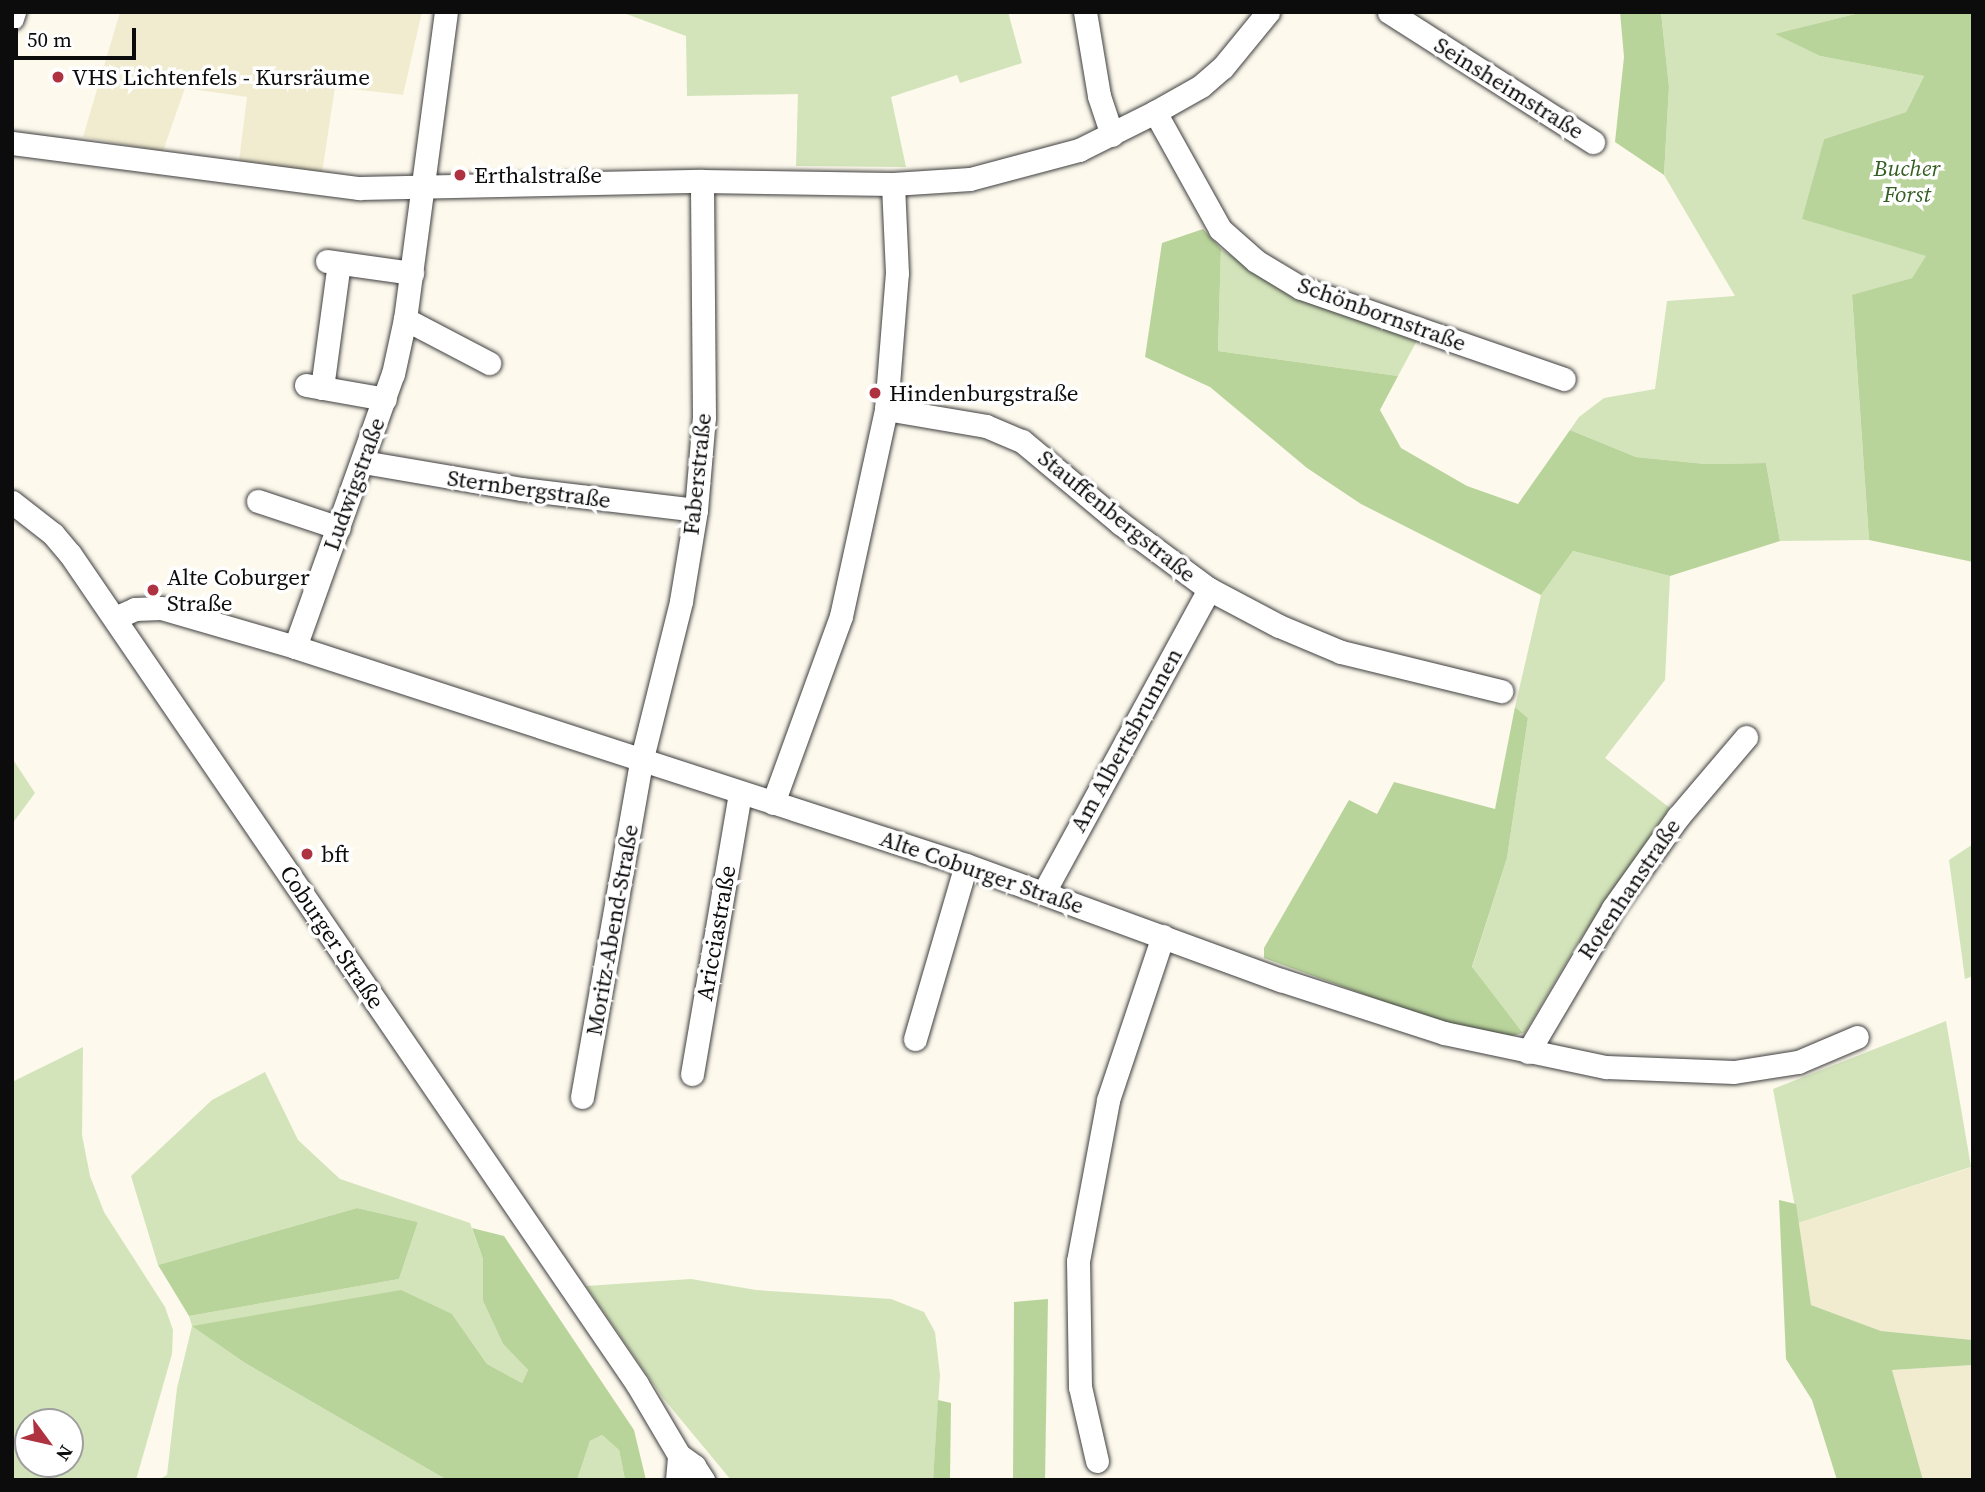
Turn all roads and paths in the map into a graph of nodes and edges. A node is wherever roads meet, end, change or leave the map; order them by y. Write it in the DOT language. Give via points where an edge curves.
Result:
graph roads {
  1 [pos="14,12"];
  2 [pos="446,12"];
  3 [pos="1084,12"];
  4 [pos="1268,12"];
  5 [pos="1389,12"];
  6 [pos="12,18"];
  7 [pos="1155,112"];
  8 [pos="1112,135"];
  9 [pos="1594,142"];
  10 [pos="12,143"];
  11 [pos="702,181"];
  12 [pos="893,184"];
  13 [pos="424,187"];
  14 [pos="412,273"];
  15 [pos="405,319"];
  16 [pos="489,363"];
  17 [pos="1564,379"];
  18 [pos="385,399"];
  19 [pos="886,409"];
  20 [pos="363,462"];
  21 [pos="12,484"];
  22 [pos="258,500"];
  23 [pos="12,502"];
  24 [pos="696,510"];
  25 [pos="23,516"];
  26 [pos="339,528"];
  27 [pos="1209,589"];
  28 [pos="115,618"];
  29 [pos="295,647"];
  30 [pos="1501,691"];
  31 [pos="1746,737"];
  32 [pos="641,762"];
  33 [pos="740,793"];
  34 [pos="773,803"];
  35 [pos="966,865"];
  36 [pos="1044,892"];
  37 [pos="1163,936"];
  38 [pos="1857,1037"];
  39 [pos="915,1039"];
  40 [pos="1528,1052"];
  41 [pos="692,1074"];
  42 [pos="582,1097"];
  43 [pos="679,1455"];
  44 [pos="1097,1461"];
  45 [pos="677,1480"];
  46 [pos="703,1480"];
  1 -- 6 [label="street"];
  2 -- 13 [label="street, Ludwigstraße"];
  3 -- 8 [label="street" via="1099,96"];
  4 -- 7 [label="street" via="1223,67"];
  5 -- 9 [label="street, Seinsheimstraße"];
  7 -- 8 [label="street"];
  7 -- 17 [label="street, Schönbornstraße" via="1220,229 1256,261 1301,288"];
  8 -- 12 [label="street" via="1018,170 971,179"];
  10 -- 13 [label="street" via="346,187"];
  11 -- 12 [label="street"];
  11 -- 13 [label="street"];
  11 -- 24 [label="street, Faberstraße" via="704,417"];
  12 -- 19 [label="street" via="897,273"];
  13 -- 14 [label="street, Ludwigstraße"];
  14 -- 15 [label="street, Ludwigstraße"];
  14 -- 18 [label="street" via="333,262 314,386"];
  15 -- 16 [label="street"];
  15 -- 18 [label="street, Ludwigstraße"];
  18 -- 20 [label="street, Ludwigstraße"];
  19 -- 27 [label="street, Stauffenbergstraße" via="986,426 1022,441"];
  19 -- 34 [label="street" via="841,616"];
  20 -- 24 [label="street, Sternbergstraße" via="398,471"];
  20 -- 26 [label="street, Ludwigstraße"];
  21 -- 25 [label="street"];
  22 -- 26 [label="street"];
  23 -- 25 [label="street, Coburger Straße"];
  24 -- 32 [label="street, Faberstraße" via="681,601"];
  25 -- 28 [label="street, Coburger Straße" via="70,554"];
  26 -- 29 [label="street, Ludwigstraße"];
  27 -- 30 [label="street, Stauffenbergstraße" via="1341,652"];
  27 -- 36 [label="street, Am Albertsbrunnen"];
  28 -- 29 [label="street, Alte Coburger Straße" via="135,609 161,608"];
  28 -- 43 [label="street, Coburger Straße" via="637,1384"];
  29 -- 32 [label="street, Alte Coburger Straße"];
  31 -- 40 [label="street, Rotenhanstraße" via="1678,817 1613,908"];
  32 -- 33 [label="street, Alte Coburger Straße"];
  32 -- 42 [label="street, Moritz-Abend-Straße"];
  33 -- 34 [label="street, Alte Coburger Straße"];
  33 -- 41 [label="street, Aricciastraße"];
  34 -- 35 [label="street, Alte Coburger Straße"];
  35 -- 36 [label="street, Alte Coburger Straße"];
  35 -- 39 [label="street"];
  36 -- 37 [label="street, Alte Coburger Straße"];
  37 -- 40 [label="street, Alte Coburger Straße" via="1444,1033"];
  37 -- 44 [label="street" via="1108,1101 1078,1262 1079,1377"];
  38 -- 40 [label="street, Alte Coburger Straße" via="1798,1062 1734,1072 1606,1067"];
  43 -- 45 [label="street"];
  43 -- 46 [label="street, Coburger Straße"];
}
